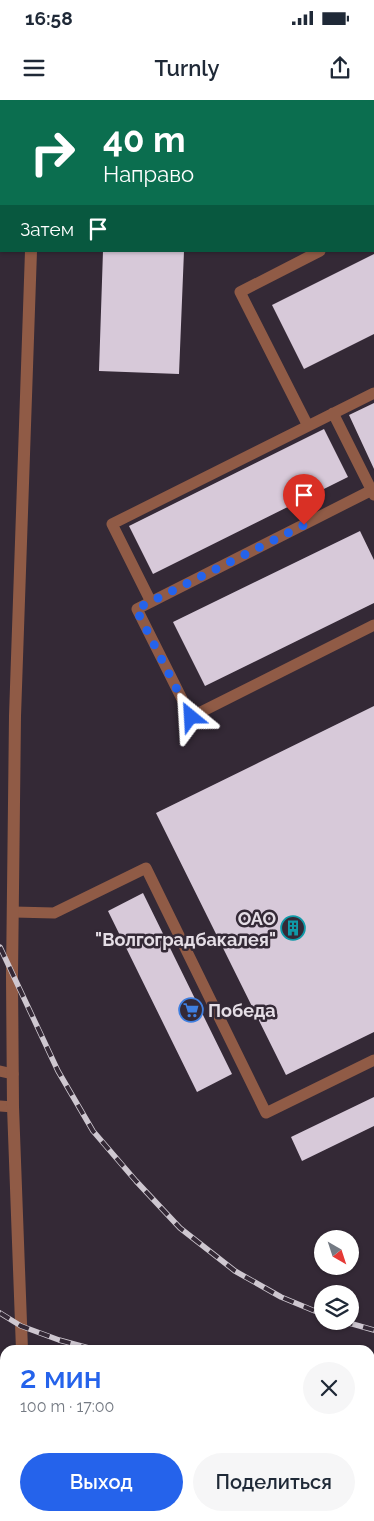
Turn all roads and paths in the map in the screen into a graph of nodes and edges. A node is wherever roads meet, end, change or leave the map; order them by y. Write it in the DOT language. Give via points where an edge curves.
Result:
graph roads {
  1 [pos="30,252"];
  2 [pos="318,252"];
  3 [pos="374,393"];
  4 [pos="333,413"];
  5 [pos="308,426"];
  6 [pos="373,492"];
  7 [pos="151,602"];
  8 [pos="374,625"];
  9 [pos="14,912"];
  10 [pos="374,1060"];
  11 [pos="6,1073"];
  12 [pos="6,1107"];
  13 [pos="22,1345"];
  1 -- 9 [label="street" via="15,716"];
  2 -- 5 [label="lane" via="240,292"];
  3 -- 4 [label="lane"];
  4 -- 5 [label="lane"];
  4 -- 6 [label="lane"];
  5 -- 7 [label="lane" via="112,524"];
  6 -- 7 [label="lane"];
  7 -- 8 [label="lane" via="136,609 191,717"];
  9 -- 10 [label="lane" via="54,913 146,868 266,1113"];
  9 -- 11 [label="street"];
  11 -- 12 [label="street"];
  12 -- 13 [label="street"];
}
